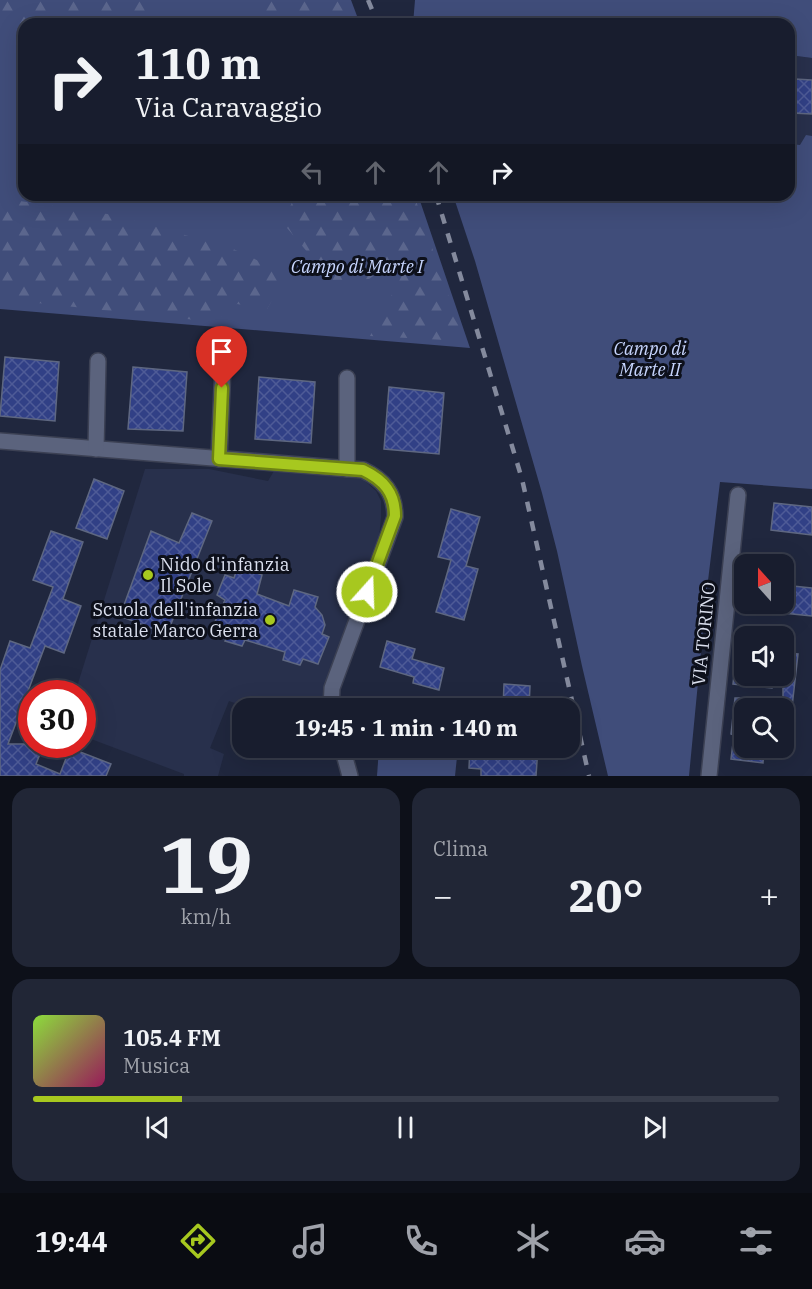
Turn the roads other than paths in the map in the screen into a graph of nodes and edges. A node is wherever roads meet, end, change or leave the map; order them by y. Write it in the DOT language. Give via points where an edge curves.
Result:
graph roads {
  1 [pos="98,360"];
  2 [pos="223,364"];
  3 [pos="347,378"];
  4 [pos="0,441"];
  5 [pos="96,449"];
  6 [pos="219,459"];
  7 [pos="347,469"];
  8 [pos="738,495"];
  9 [pos="332,698"];
  10 [pos="345,758"];
  11 [pos="350,776"];
  12 [pos="709,776"];
  1 -- 5 [label="street"];
  2 -- 6 [label="street"];
  3 -- 7 [label="street"];
  4 -- 5 [label="street"];
  5 -- 6 [label="street"];
  6 -- 7 [label="street"];
  7 -- 9 [label="street" via="363,470 380,480 393,496 395,516"];
  8 -- 12 [label="street, VIA TORINO"];
  10 -- 11 [label="street"];
}
